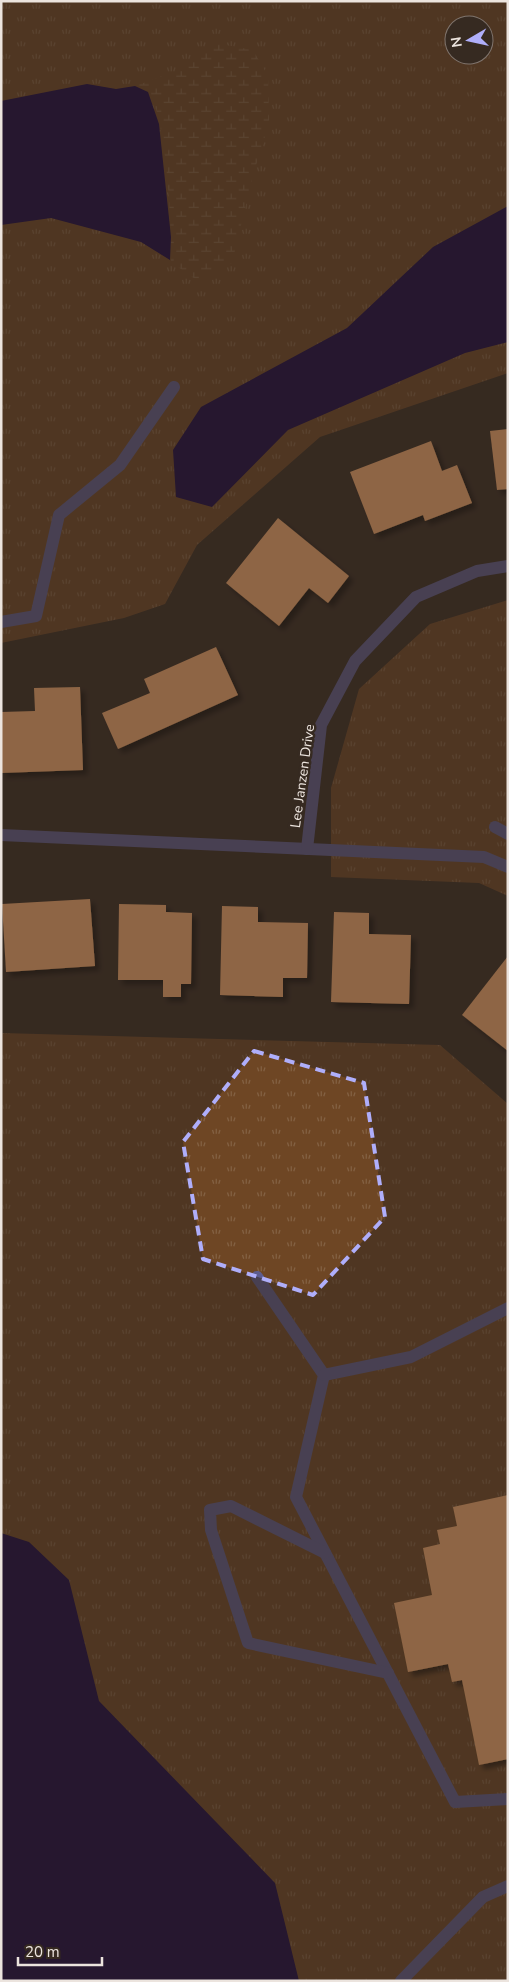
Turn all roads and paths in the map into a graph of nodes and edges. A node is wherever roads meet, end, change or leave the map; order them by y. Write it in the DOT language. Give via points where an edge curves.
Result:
graph roads {
  1 [pos="174,387"];
  2 [pos="508,566"];
  3 [pos="1,622"];
  4 [pos="495,827"];
  5 [pos="508,834"];
  6 [pos="1,835"];
  7 [pos="307,848"];
  8 [pos="508,868"];
  9 [pos="257,1277"];
  10 [pos="508,1308"];
  11 [pos="324,1375"];
  12 [pos="325,1553"];
  13 [pos="388,1673"];
  14 [pos="508,1799"];
  15 [pos="508,1886"];
  16 [pos="401,1981"];
  1 -- 3 [label="street" via="120,465 59,515 36,616"];
  2 -- 7 [label="street, Lee Janzen Drive" via="477,571 416,597 356,661 322,725"];
  4 -- 5 [label="street"];
  6 -- 7 [label="street, Lee Janzen Drive"];
  7 -- 8 [label="street, Lee Janzen Drive" via="484,857"];
  9 -- 11 [label="street"];
  10 -- 11 [label="street" via="411,1357"];
  11 -- 12 [label="street" via="296,1497"];
  12 -- 13 [label="street"];
  12 -- 13 [label="street" via="231,1506 210,1510 210,1530 248,1643"];
  13 -- 14 [label="street" via="456,1802"];
  15 -- 16 [label="street" via="483,1897"];
}
